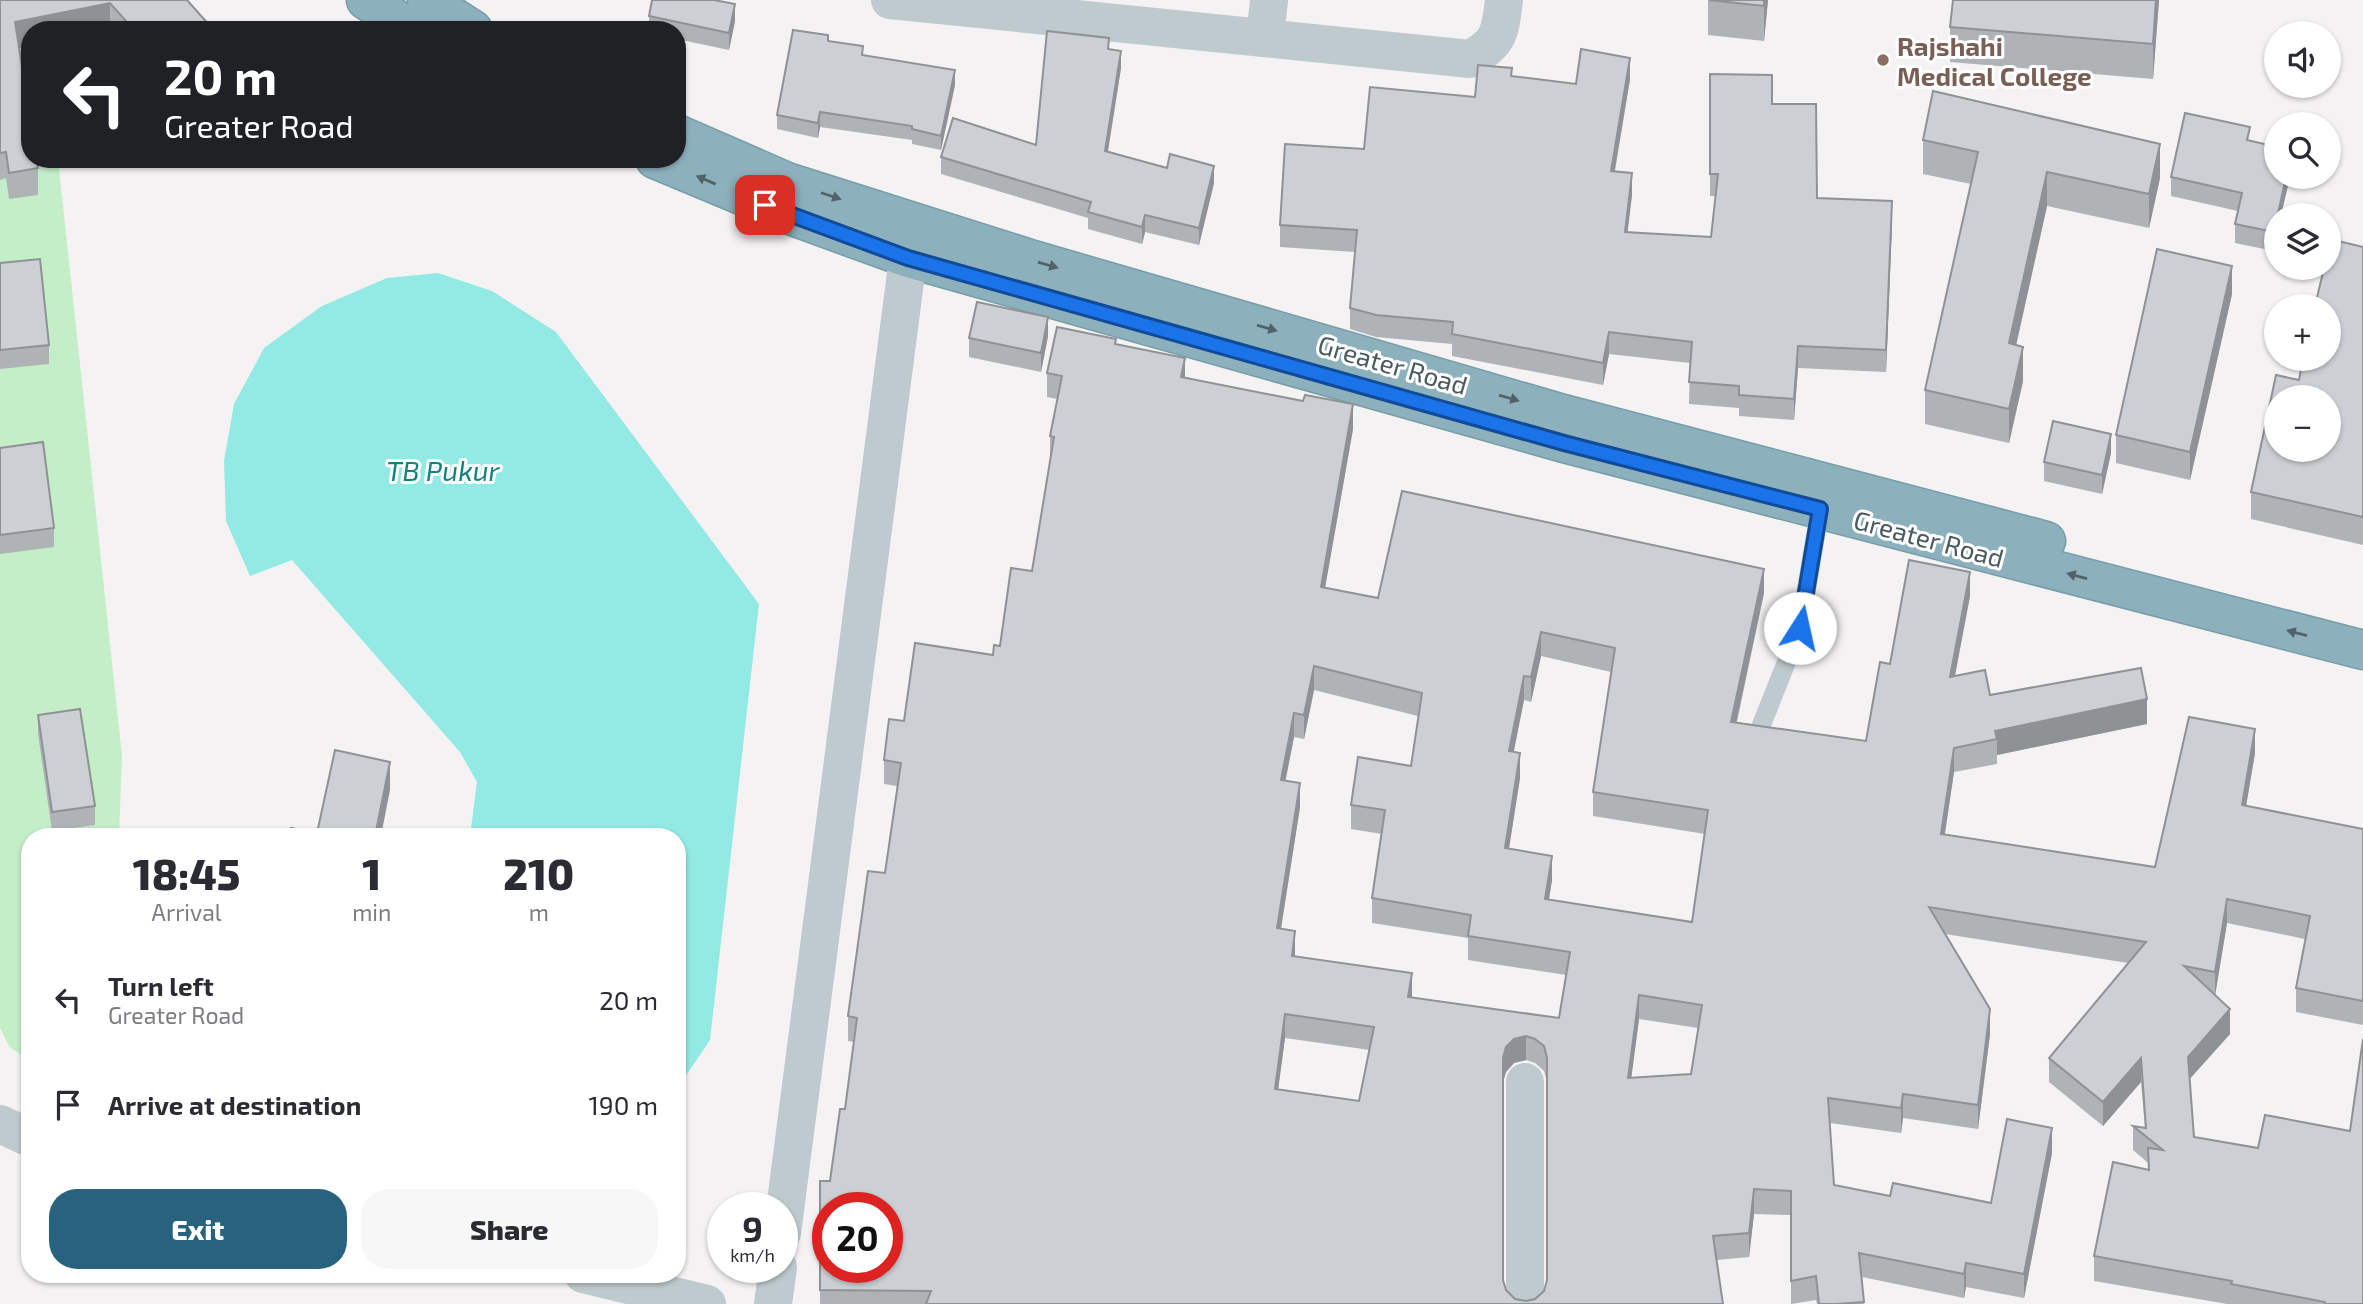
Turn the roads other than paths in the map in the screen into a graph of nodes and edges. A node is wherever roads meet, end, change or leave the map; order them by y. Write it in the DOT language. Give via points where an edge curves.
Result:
graph roads {
  1 [pos="366,0"];
  2 [pos="427,0"];
  3 [pos="890,0"];
  4 [pos="1269,0"];
  5 [pos="1504,0"];
  6 [pos="399,21"];
  7 [pos="459,21"];
  8 [pos="1265,38"];
  9 [pos="686,138"];
  10 [pos="677,168"];
  11 [pos="908,258"];
  12 [pos="1151,310"];
  13 [pos="1820,509"];
  14 [pos="1962,533"];
  15 [pos="2363,625"];
  16 [pos="2363,650"];
  17 [pos="1761,726"];
  18 [pos="1525,1082"];
  19 [pos="0,1124"];
  20 [pos="21,1134"];
  21 [pos="787,1192"];
  22 [pos="620,1283"];
  23 [pos="776,1283"];
  24 [pos="707,1304"];
  25 [pos="773,1304"];
  26 [pos="1525,1304"];
  1 -- 6 [label="highway"];
  2 -- 7 [label="highway"];
  3 -- 8 [label="street"];
  4 -- 8 [label="street"];
  5 -- 8 [label="street" via="1500,32 1489,49 1470,59"];
  9 -- 12 [label="highway, Greater Road, one-way" via="787,182"];
  11 -- 10 [label="highway, Greater Road, one-way"];
  11 -- 12 [label="highway, Greater Road"];
  11 -- 21 [label="street"];
  12 -- 13 [label="highway, Greater Road" via="1564,443"];
  12 -- 14 [label="highway, Greater Road, one-way" via="1556,412"];
  13 -- 14 [label="highway, Greater Road"];
  13 -- 17 [label="lane" via="1800,628"];
  14 -- 15 [label="highway, Greater Road"];
  16 -- 14 [label="highway, Greater Road, one-way"];
  18 -- 26 [label="street"];
  19 -- 20 [label="street"];
  22 -- 24 [label="street"];
  23 -- 25 [label="street"];
}
